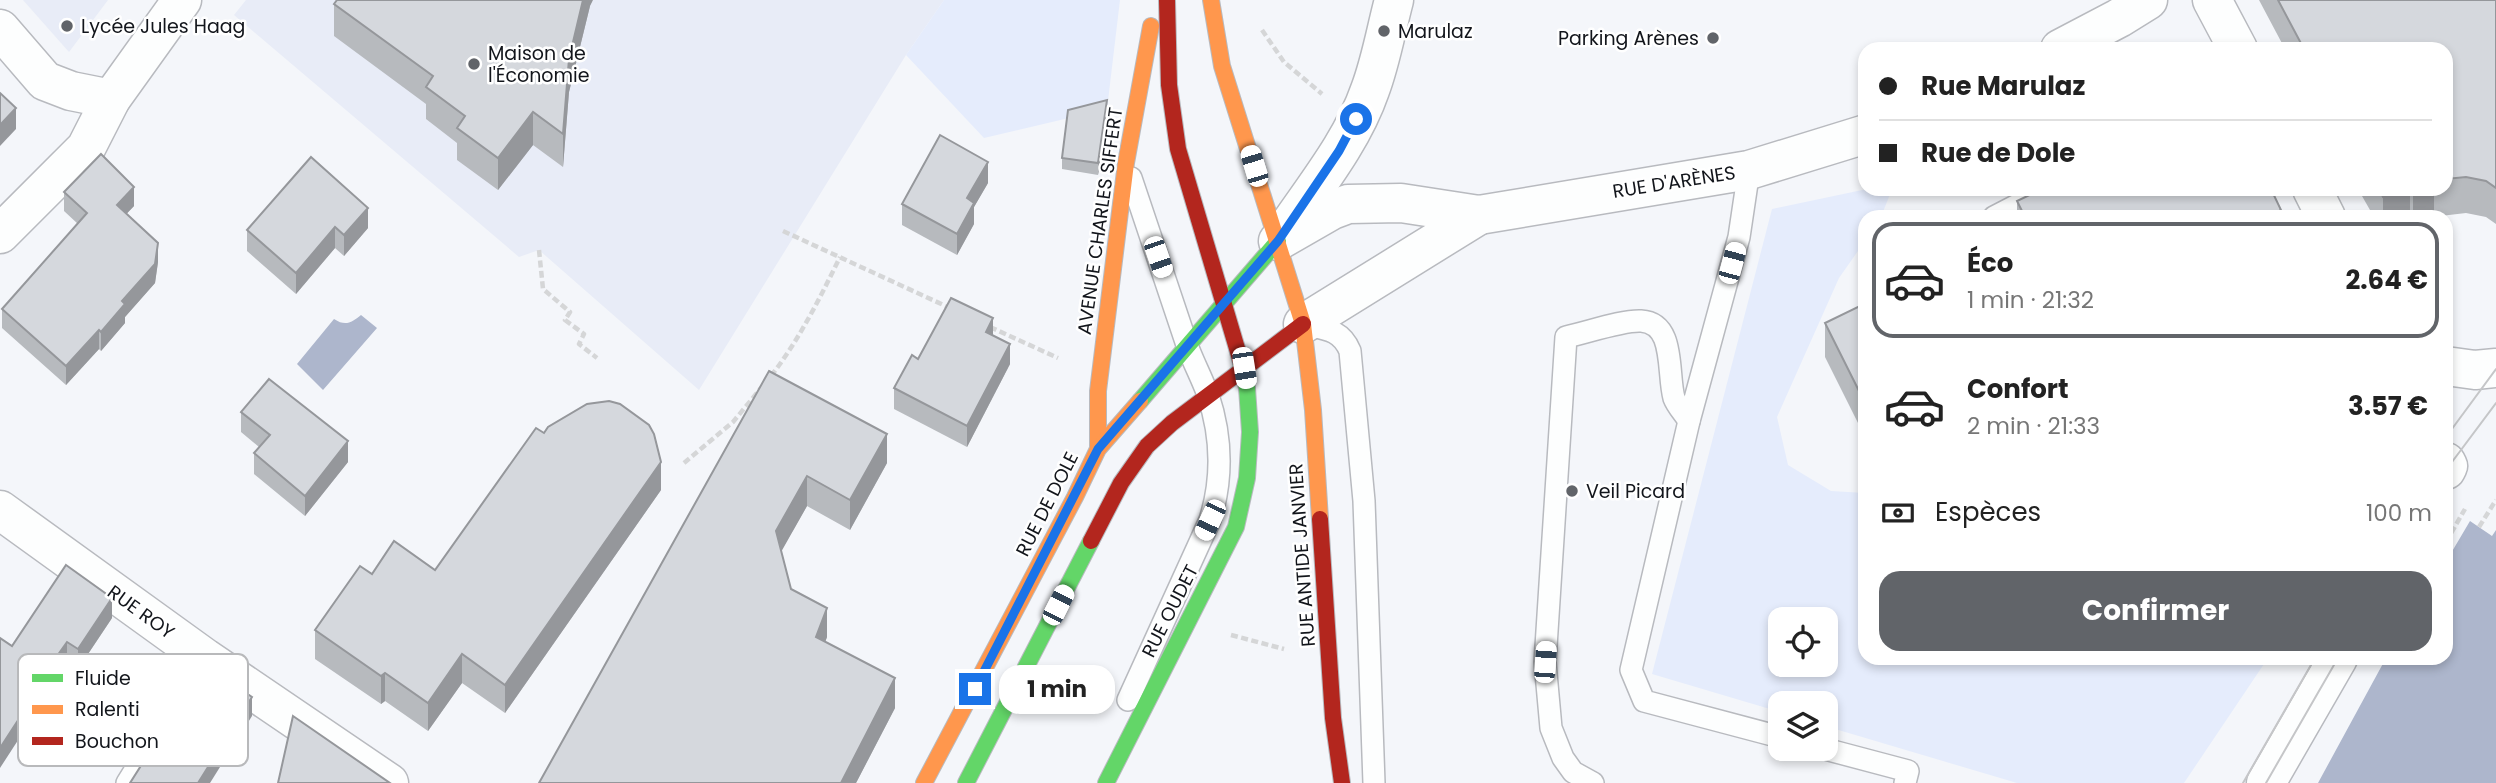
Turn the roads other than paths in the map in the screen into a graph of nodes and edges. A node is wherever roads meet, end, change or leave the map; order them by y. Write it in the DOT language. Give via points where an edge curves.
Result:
graph roads {
  1 [pos="182,0"];
  2 [pos="1156,0"];
  3 [pos="1167,0"];
  4 [pos="1211,0"];
  5 [pos="1394,0"];
  6 [pos="2148,0"];
  7 [pos="2212,0"];
  8 [pos="0,29"];
  9 [pos="2073,42"];
  10 [pos="2234,42"];
  11 [pos="111,99"];
  12 [pos="1858,136"];
  13 [pos="1126,163"];
  14 [pos="1749,170"];
  15 [pos="2035,196"];
  16 [pos="2008,210"];
  17 [pos="1479,215"];
  18 [pos="0,234"];
  19 [pos="1278,241"];
  20 [pos="1225,303"];
  21 [pos="1303,324"];
  22 [pos="1187,345"];
  23 [pos="2453,367"];
  24 [pos="1244,368"];
  25 [pos="2496,368"];
  26 [pos="1208,394"];
  27 [pos="1689,421"];
  28 [pos="1098,449"];
  29 [pos="0,510"];
  30 [pos="199,654"];
  31 [pos="2334,665"];
  32 [pos="248,687"];
  33 [pos="1768,734"];
  34 [pos="1838,752"];
  35 [pos="138,766"];
  36 [pos="127,783"];
  37 [pos="388,783"];
  38 [pos="924,783"];
  39 [pos="966,783"];
  40 [pos="1092,783"];
  41 [pos="1106,783"];
  42 [pos="1342,783"];
  43 [pos="1374,783"];
  44 [pos="1593,783"];
  45 [pos="1905,783"];
  46 [pos="2266,783"];
  1 -- 11 [label="street"];
  2 -- 13 [label="main road, AVENUE CHARLES SIFFERT"];
  3 -- 20 [label="main road" via="1168,80 1175,137"];
  4 -- 19 [label="main road" via="1222,66"];
  5 -- 19 [label="street" via="1371,89 1339,151"];
  6 -- 9 [label="street"];
  7 -- 10 [label="street"];
  8 -- 11 [label="street" via="45,81"];
  11 -- 18 [label="street" via="86,148"];
  12 -- 14 [label="street, RUE D'ARÈNES"];
  13 -- 22 [label="lane"];
  13 -- 28 [label="main road, AVENUE CHARLES SIFFERT" via="1098,391"];
  14 -- 17 [label="street, RUE D'ARÈNES"];
  14 -- 27 [label="lane" via="1739,237"];
  15 -- 16 [label="lane"];
  17 -- 19 [label="street, RUE D'ARÈNES" via="1401,203 1348,204"];
  17 -- 21 [label="street, RUE D'ARÈNES"];
  19 -- 20 [label="main road, RUE DE DOLE"];
  19 -- 21 [label="main road"];
  20 -- 22 [label="main road, RUE DE DOLE"];
  20 -- 24 [label="main road"];
  21 -- 24 [label="main road"];
  21 -- 42 [label="main road, RUE ANTIDE JANVIER"];
  21 -- 43 [label="lane" via="1333,331 1346,339 1350,351 1364,501"];
  22 -- 26 [label="lane"];
  22 -- 28 [label="main road, RUE DE DOLE"];
  23 -- 25 [label="street"];
  24 -- 26 [label="main road"];
  24 -- 41 [label="main road, RUE OUDET" via="1251,445 1239,518"];
  26 -- 39 [label="main road" via="1147,446 1121,483"];
  26 -- 40 [label="lane" via="1221,465 1210,520"];
  27 -- 33 [label="lane" via="1631,670 1644,701"];
  27 -- 44 [label="lane" via="1675,401 1667,343 1660,328 1639,321 1566,337 1545,662 1551,728 1573,772"];
  28 -- 38 [label="main road, RUE DE DOLE"];
  29 -- 30 [label="street, RUE ROY"];
  31 -- 46 [label="street"];
  32 -- 37 [label="street, RUE ROY"];
  34 -- 45 [label="lane" via="1908,771"];
  35 -- 36 [label="lane"];
}
